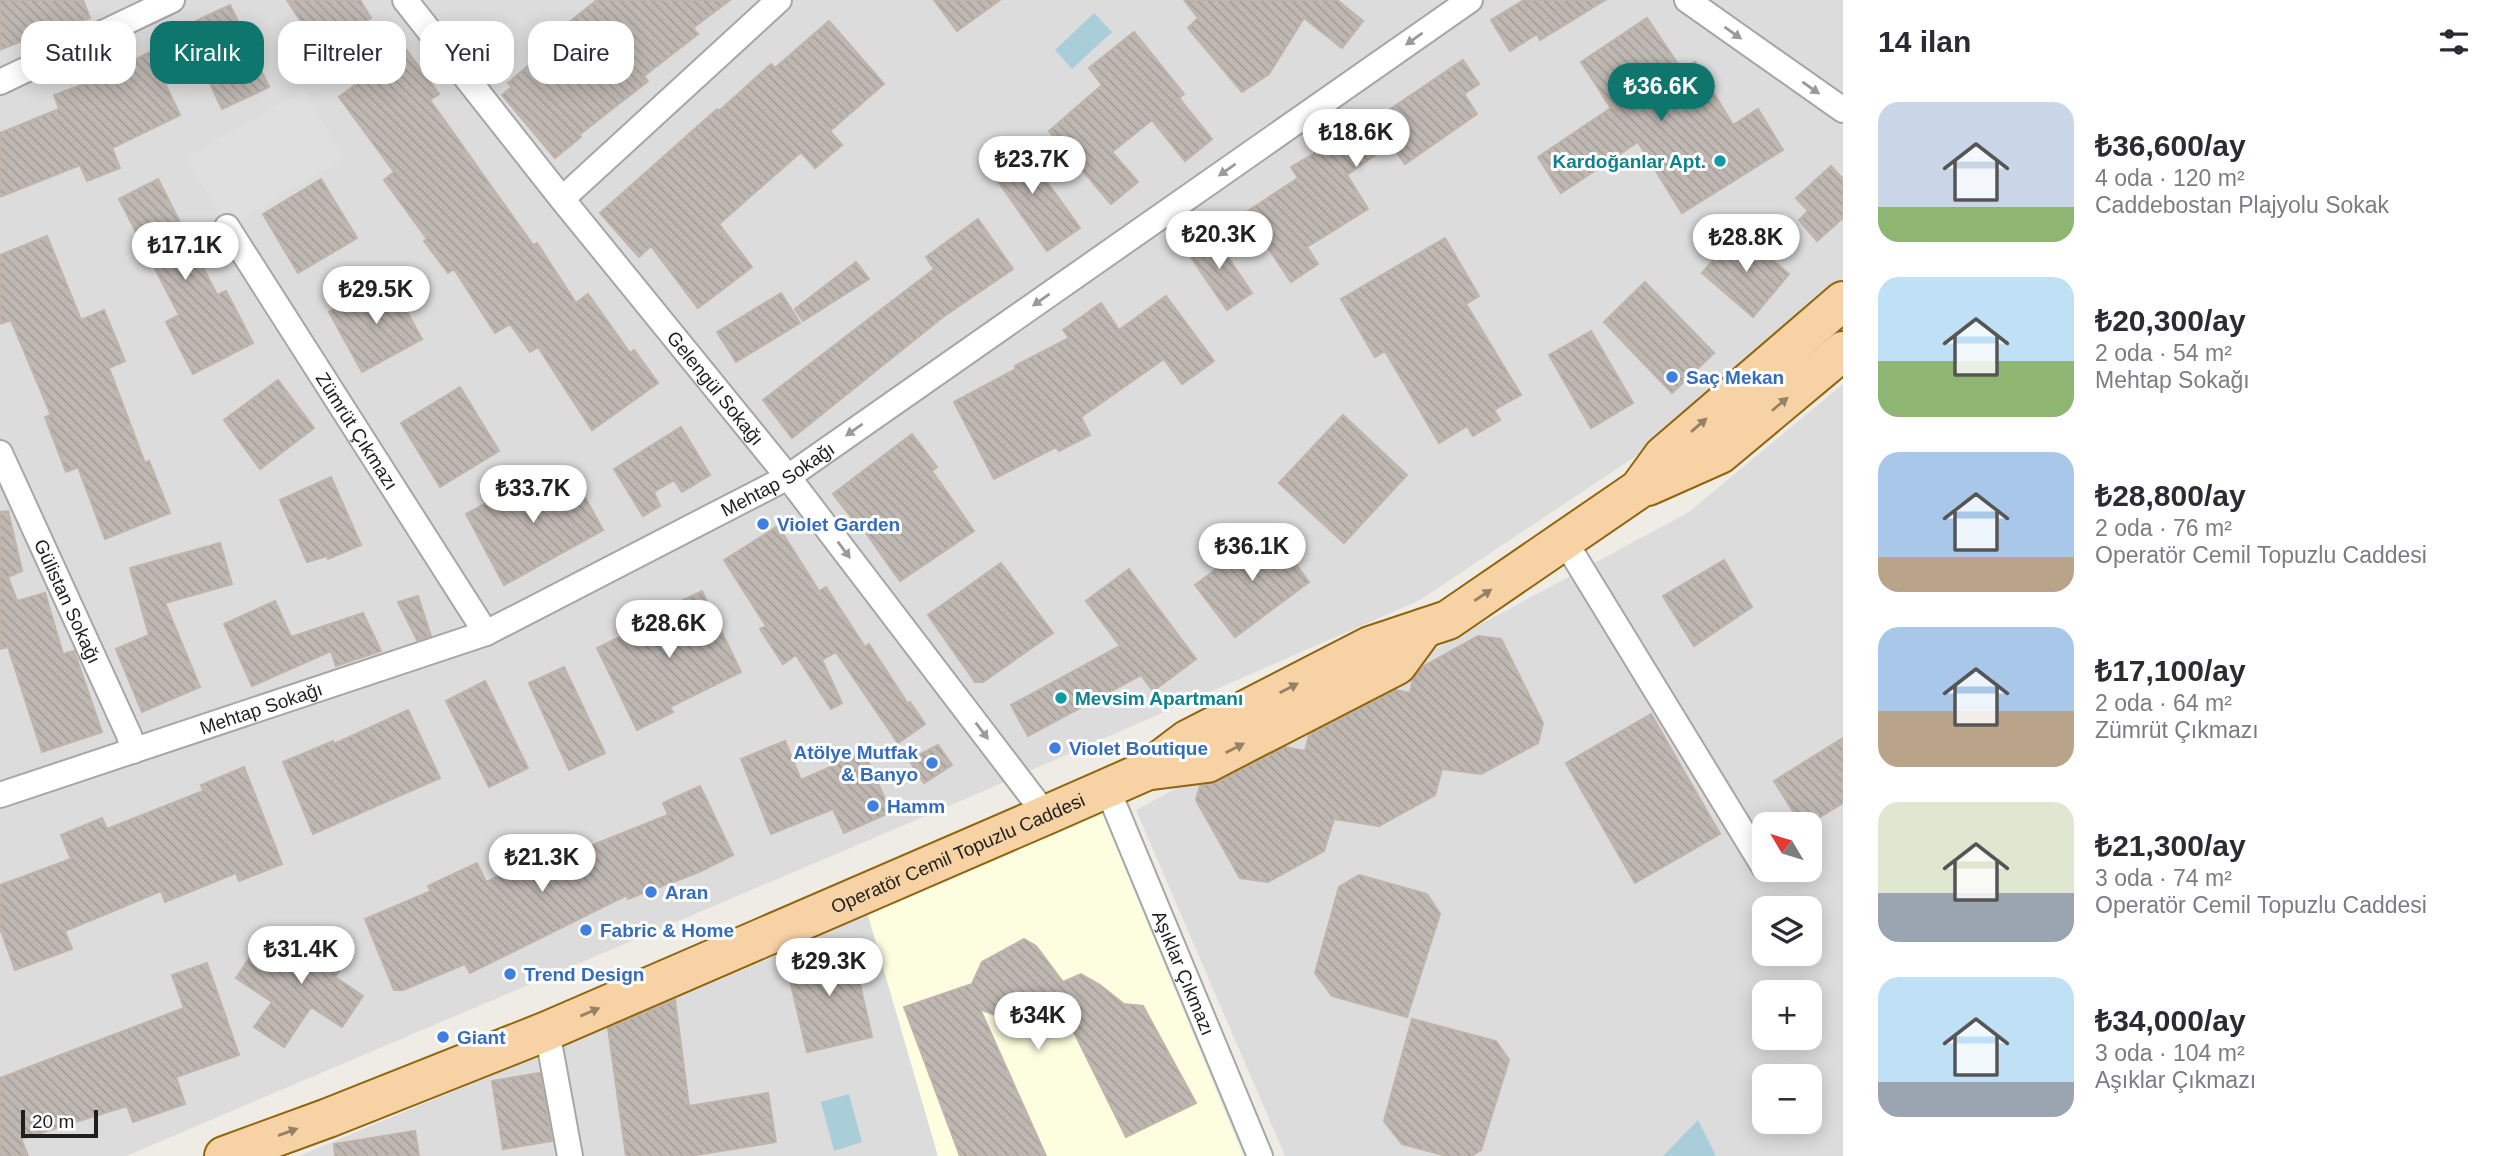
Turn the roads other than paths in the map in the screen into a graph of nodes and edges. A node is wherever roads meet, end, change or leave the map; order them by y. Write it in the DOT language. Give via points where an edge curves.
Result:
graph roads {
  1 [pos="172,0"];
  2 [pos="405,0"];
  3 [pos="779,0"];
  4 [pos="1469,0"];
  5 [pos="1687,0"];
  6 [pos="0,82"];
  7 [pos="1843,110"];
  8 [pos="562,199"];
  9 [pos="227,227"];
  10 [pos="1843,301"];
  11 [pos="1843,351"];
  12 [pos="0,453"];
  13 [pos="788,477"];
  14 [pos="1639,489"];
  15 [pos="1564,540"];
  16 [pos="486,633"];
  17 [pos="133,751"];
  18 [pos="1107,788"];
  19 [pos="0,795"];
  20 [pos="1046,815"];
  21 [pos="1752,848"];
  22 [pos="547,1031"];
  23 [pos="224,1156"];
  24 [pos="570,1156"];
  25 [pos="1260,1156"];
  1 -- 6 [label="street"];
  2 -- 8 [label="street, Gelengül Sokağı"];
  3 -- 8 [label="street"];
  4 -- 13 [label="street, Mehtap Sokağı, one-way"];
  5 -- 7 [label="street, one-way"];
  8 -- 13 [label="street, Gelengül Sokağı"];
  9 -- 16 [label="street, Zümrüt Çıkmazı"];
  14 -- 10 [label="main road, Operatör Cemil Topuzlu Caddesi, one-way" via="1663,456"];
  14 -- 11 [label="main road, Operatör Cemil Topuzlu Caddesi, one-way" via="1720,454"];
  12 -- 17 [label="street, Gülistan Sokağı"];
  13 -- 16 [label="street, Mehtap Sokağı"];
  13 -- 20 [label="street, Gelengül Sokağı, one-way"];
  14 -- 15 [label="main road, Operatör Cemil Topuzlu Caddesi"];
  18 -- 15 [label="main road, Operatör Cemil Topuzlu Caddesi, one-way" via="1146,771 1207,763 1397,665 1424,628 1448,620"];
  15 -- 21 [label="street"];
  16 -- 17 [label="street, Mehtap Sokağı"];
  17 -- 19 [label="street, Mehtap Sokağı"];
  18 -- 20 [label="main road, Operatör Cemil Topuzlu Caddesi"];
  18 -- 25 [label="street, Aşıklar Çıkmazı"];
  22 -- 20 [label="main road, Operatör Cemil Topuzlu Caddesi, one-way"];
  23 -- 22 [label="main road, Operatör Cemil Topuzlu Caddesi, one-way"];
  22 -- 24 [label="street"];
}
